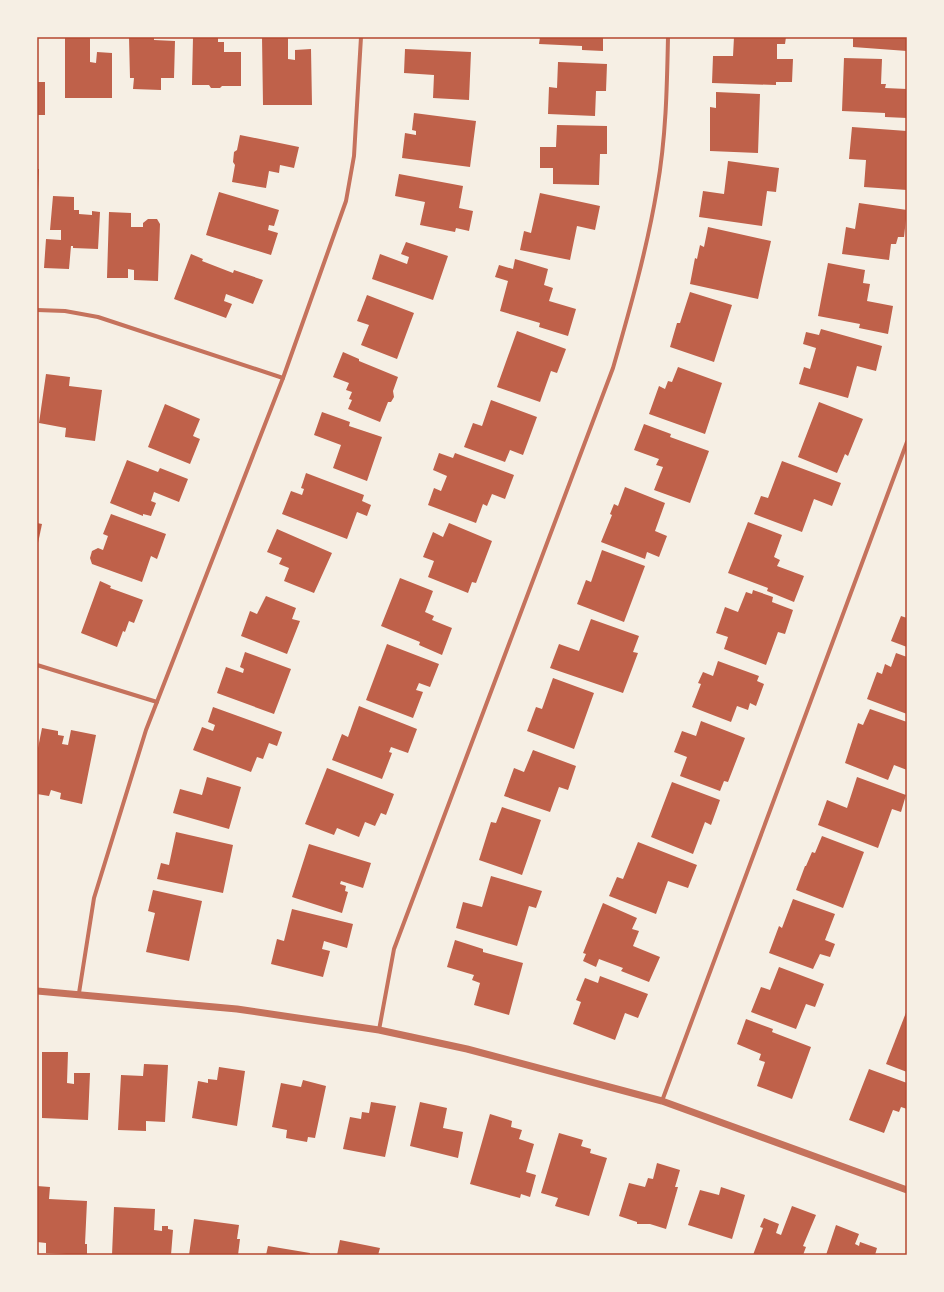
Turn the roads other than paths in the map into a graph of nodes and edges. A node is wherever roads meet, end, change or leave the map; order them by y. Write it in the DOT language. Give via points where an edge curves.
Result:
graph roads {
  1 [pos="361,37"];
  2 [pos="668,37"];
  3 [pos="37,310"];
  4 [pos="284,378"];
  5 [pos="907,442"];
  6 [pos="37,665"];
  7 [pos="157,702"];
  8 [pos="37,991"];
  9 [pos="79,993"];
  10 [pos="379,1030"];
  11 [pos="662,1101"];
  12 [pos="907,1190"];
  1 -- 4 [label="street" via="354,156 346,201"];
  2 -- 10 [label="street" via="666,118 658,188 637,284 613,368 394,949"];
  3 -- 4 [label="street" via="65,311 98,317"];
  4 -- 7 [label="street"];
  5 -- 11 [label="street"];
  6 -- 7 [label="street"];
  7 -- 9 [label="street" via="94,898"];
  8 -- 9 [label="street"];
  9 -- 10 [label="street" via="237,1009"];
  10 -- 11 [label="street" via="467,1049"];
  11 -- 12 [label="street"];
}
